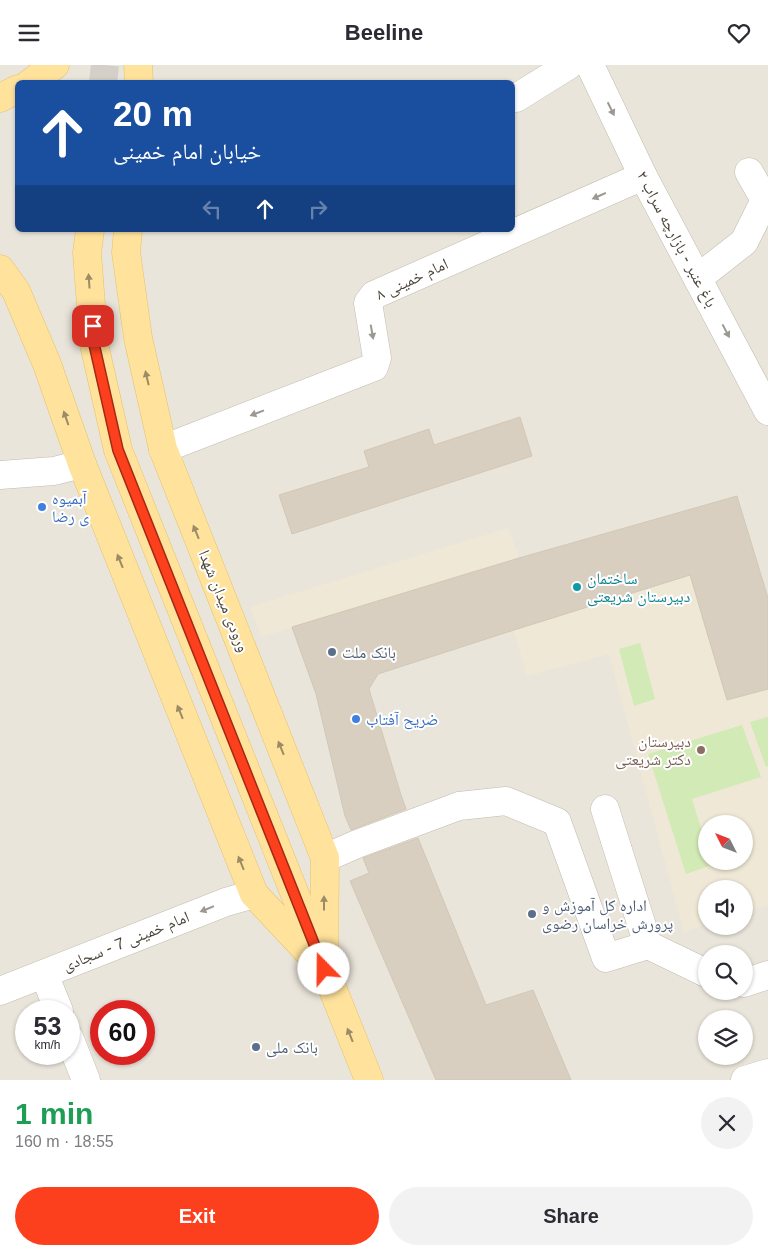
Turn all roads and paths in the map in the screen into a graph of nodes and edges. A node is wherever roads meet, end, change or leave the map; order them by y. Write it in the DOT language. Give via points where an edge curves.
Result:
graph roads {
  1 [pos="55,65"];
  2 [pos="138,65"];
  3 [pos="569,65"];
  4 [pos="590,65"];
  5 [pos="34,80"];
  6 [pos="139,80"];
  7 [pos="15,90"];
  8 [pos="0,97"];
  9 [pos="516,98"];
  10 [pos="749,172"];
  11 [pos="643,176"];
  12 [pos="90,232"];
  13 [pos="128,232"];
  14 [pos="0,269"];
  15 [pos="698,278"];
  16 [pos="768,411"];
  17 [pos="163,449"];
  18 [pos="82,464"];
  19 [pos="0,475"];
  20 [pos="605,809"];
  21 [pos="325,858"];
  22 [pos="254,894"];
  23 [pos="648,945"];
  24 [pos="324,969"];
  25 [pos="698,969"];
  26 [pos="44,974"];
  27 [pos="768,975"];
  28 [pos="753,980"];
  29 [pos="0,991"];
  30 [pos="55,1000"];
  31 [pos="80,1065"];
  32 [pos="768,1073"];
  33 [pos="86,1080"];
  34 [pos="369,1080"];
  35 [pos="745,1080"];
  1 -- 5 [label="main road"];
  2 -- 6 [label="main road"];
  3 -- 9 [label="street"];
  4 -- 11 [label="street, باغ عنبر - بازارچه سراب ۲, one-way"];
  7 -- 8 [label="main road"];
  10 -- 15 [label="street" via="765,200 744,242"];
  11 -- 15 [label="street, باغ عنبر - بازارچه سراب ۲"];
  11 -- 17 [label="street, امام خمینی ۸, one-way" via="374,295 368,303 377,358 374,367"];
  24 -- 12 [label="main road, one-way" via="118,450 94,344 87,253"];
  17 -- 13 [label="main road, ورودی میدان شهدا, one-way" via="138,338 126,252"];
  18 -- 14 [label="main road, one-way" via="47,363 16,291"];
  15 -- 16 [label="street, باغ عنبر - بازارچه سراب ۲, one-way"];
  21 -- 17 [label="main road, ورودی میدان شهدا, one-way"];
  18 -- 19 [label="street" via="54,471"];
  22 -- 18 [label="main road, one-way"];
  20 -- 23 [label="street"];
  21 -- 23 [label="street" via="459,806 506,801 558,822 606,959"];
  24 -- 21 [label="main road, ورودی میدان شهدا, one-way"];
  22 -- 24 [label="main road"];
  22 -- 26 [label="street, امام خمینی 7 - سجادی, one-way"];
  23 -- 25 [label="street"];
  34 -- 24 [label="main road, one-way"];
  26 -- 29 [label="street, امام خمینی 7 - سجادی"];
  26 -- 30 [label="street"];
  27 -- 28 [label="street"];
  31 -- 33 [label="street"];
  32 -- 35 [label="street"];
}
